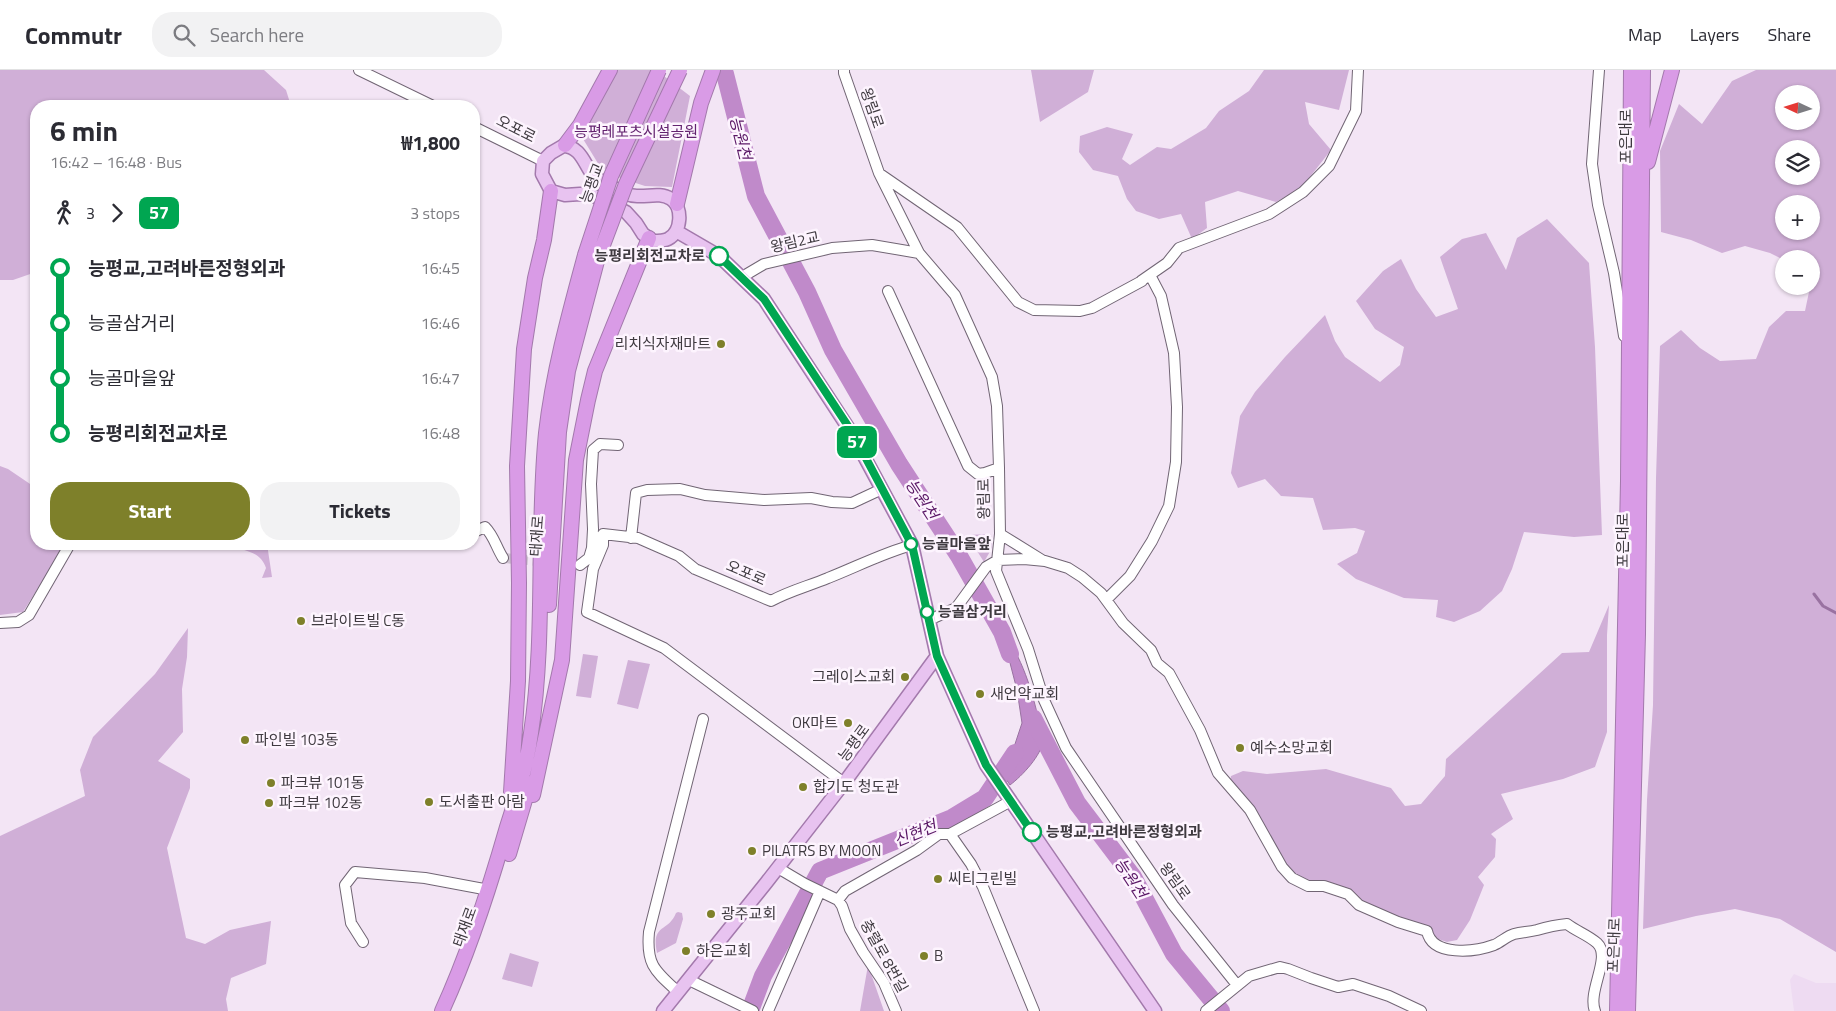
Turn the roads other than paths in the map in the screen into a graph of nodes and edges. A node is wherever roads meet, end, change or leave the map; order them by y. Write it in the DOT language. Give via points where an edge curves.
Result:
graph roads {
  1 [pos="359,70"];
  2 [pos="610,70"];
  3 [pos="659,70"];
  4 [pos="680,70"];
  5 [pos="713,70"];
  6 [pos="844,70"];
  7 [pos="1358,70"];
  8 [pos="1599,70"];
  9 [pos="1631,70"];
  10 [pos="1643,70"];
  11 [pos="1672,70"];
  12 [pos="421,100"];
  13 [pos="480,131"];
  14 [pos="565,146"];
  15 [pos="543,161"];
  16 [pos="879,173"];
  17 [pos="551,191"];
  18 [pos="677,204"];
  19 [pos="1642,207"];
  20 [pos="676,231"];
  21 [pos="649,238"];
  22 [pos="919,253"];
  23 [pos="591,258"];
  24 [pos="742,277"];
  25 [pos="1144,279"];
  26 [pos="888,291"];
  27 [pos="1629,363"];
  28 [pos="618,445"];
  29 [pos="999,468"];
  30 [pos="882,490"];
  31 [pos="480,529"];
  32 [pos="603,534"];
  33 [pos="1000,534"];
  34 [pos="631,538"];
  35 [pos="912,545"];
  36 [pos="592,548"];
  37 [pos="67,550"];
  38 [pos="503,558"];
  39 [pos="998,560"];
  40 [pos="1045,562"];
  41 [pos="580,564"];
  42 [pos="1106,600"];
  43 [pos="929,620"];
  44 [pos="0,623"];
  45 [pos="937,656"];
  46 [pos="703,718"];
  47 [pos="844,783"];
  48 [pos="1011,801"];
  49 [pos="950,834"];
  50 [pos="507,847"];
  51 [pos="778,868"];
  52 [pos="489,890"];
  53 [pos="818,891"];
  54 [pos="838,900"];
  55 [pos="363,942"];
  56 [pos="689,980"];
  57 [pos="1235,986"];
  58 [pos="678,992"];
  59 [pos="442,1011"];
  60 [pos="450,1011"];
  61 [pos="663,1011"];
  62 [pos="753,1011"];
  63 [pos="768,1011"];
  64 [pos="896,1011"];
  65 [pos="1034,1011"];
  66 [pos="1155,1011"];
  67 [pos="1206,1011"];
  68 [pos="1421,1011"];
  69 [pos="1595,1011"];
  70 [pos="1617,1011"];
  71 [pos="1628,1011"];
  1 -- 12 [label="street"];
  2 -- 14 [label="highway"];
  3 -- 23 [label="highway, 능평교, bridge" via="611,176"];
  4 -- 23 [label="highway, 태재로, bridge"];
  5 -- 18 [label="highway" via="701,103"];
  6 -- 16 [label="street, 왕림로"];
  7 -- 25 [label="street" via="1356,111 1329,166 1303,192 1269,214 1180,248 1167,263"];
  8 -- 27 [label="street" via="1592,164"];
  9 -- 27 [label="highway, 포은대로"];
  10 -- 19 [label="highway, 포은대로"];
  11 -- 19 [label="highway" via="1648,161"];
  13 -- 15 [label="street, 오포로"];
  14 -- 15 [label="main road, 오포로"];
  14 -- 18 [label="main road" via="583,156 593,176 624,193 636,196 655,194 670,198"];
  15 -- 17 [label="main road, 오포로" via="542,174"];
  16 -- 22 [label="street, 왕림로"];
  16 -- 25 [label="street" via="957,227 1018,302 1034,310 1080,311 1092,308"];
  17 -- 21 [label="main road" via="594,196 626,212"];
  17 -- 50 [label="highway" via="524,349 517,466 518,681"];
  18 -- 20 [label="main road" via="680,215"];
  19 -- 71 [label="highway, 포은대로" via="1638,634"];
  20 -- 21 [label="main road" via="668,239 653,241"];
  20 -- 24 [label="main road" via="719,256"];
  21 -- 50 [label="highway" via="595,371 588,400 576,460 562,660 537,780 522,830"];
  22 -- 24 [label="street, 왕림2교" via="872,244 832,248 764,264"];
  22 -- 29 [label="street, 왕림로" via="955,295 992,376 997,406"];
  23 -- 50 [label="highway, 태재로" via="554,377 546,443 538,678 532,733"];
  24 -- 30 [label="main road" via="764,299 852,432"];
  25 -- 42 [label="street" via="1161,296 1174,353 1176,462 1169,506 1152,541 1130,576"];
  26 -- 29 [label="street" via="968,466 978,474"];
  27 -- 70 [label="highway, 포은대로"];
  28 -- 36 [label="street" via="600,444 593,450"];
  29 -- 33 [label="street, 왕림로"];
  30 -- 34 [label="street" via="852,503 811,498 764,500 704,495 680,489 646,490 636,493"];
  30 -- 35 [label="main road"];
  31 -- 38 [label="street" via="485,527 493,535"];
  32 -- 34 [label="street, 오포로"];
  32 -- 36 [label="street"];
  32 -- 47 [label="street" via="603,545 593,570 587,612 664,648"];
  33 -- 39 [label="street, 왕림로"];
  33 -- 40 [label="street"];
  34 -- 35 [label="street, 오포로" via="679,556 695,569 771,601"];
  35 -- 43 [label="main road"];
  36 -- 41 [label="street" via="589,558"];
  37 -- 44 [label="street" via="29,615 18,622"];
  39 -- 40 [label="street"];
  39 -- 43 [label="street" via="986,567 958,606"];
  39 -- 57 [label="street, 왕림로" via="996,571 1028,649 1044,700 1066,748 1173,905"];
  40 -- 42 [label="street" via="1075,572"];
  42 -- 69 [label="street" via="1169,673 1200,730 1218,774 1250,810 1282,867 1292,878 1308,886 1324,886 1348,894 1359,905 1427,931 1436,946 1445,949 1485,948 1511,935 1567,924 1597,943 1602,950 1594,991"];
  43 -- 45 [label="main road"];
  45 -- 47 [label="main road, 능평로"];
  45 -- 48 [label="main road" via="986,765"];
  46 -- 58 [label="street" via="647,951 656,972"];
  47 -- 51 [label="main road, 능평로"];
  48 -- 49 [label="street"];
  48 -- 66 [label="main road"];
  49 -- 54 [label="street" via="939,834 845,891"];
  49 -- 65 [label="street" via="983,887"];
  50 -- 52 [label="highway, 태재로"];
  50 -- 60 [label="highway, 태재로"];
  51 -- 53 [label="street"];
  51 -- 56 [label="main road, 능평로"];
  52 -- 55 [label="street" via="426,878 355,872 345,885 351,924"];
  52 -- 59 [label="highway, 태재로"];
  53 -- 54 [label="street"];
  53 -- 63 [label="street"];
  54 -- 64 [label="street, 충렬로 8번길"];
  56 -- 58 [label="main road, 능평로"];
  56 -- 62 [label="street"];
  57 -- 67 [label="street"];
  57 -- 68 [label="street" via="1249,976 1280,967 1288,968 1338,987 1353,984"];
  58 -- 61 [label="main road, 능평로"];
}
